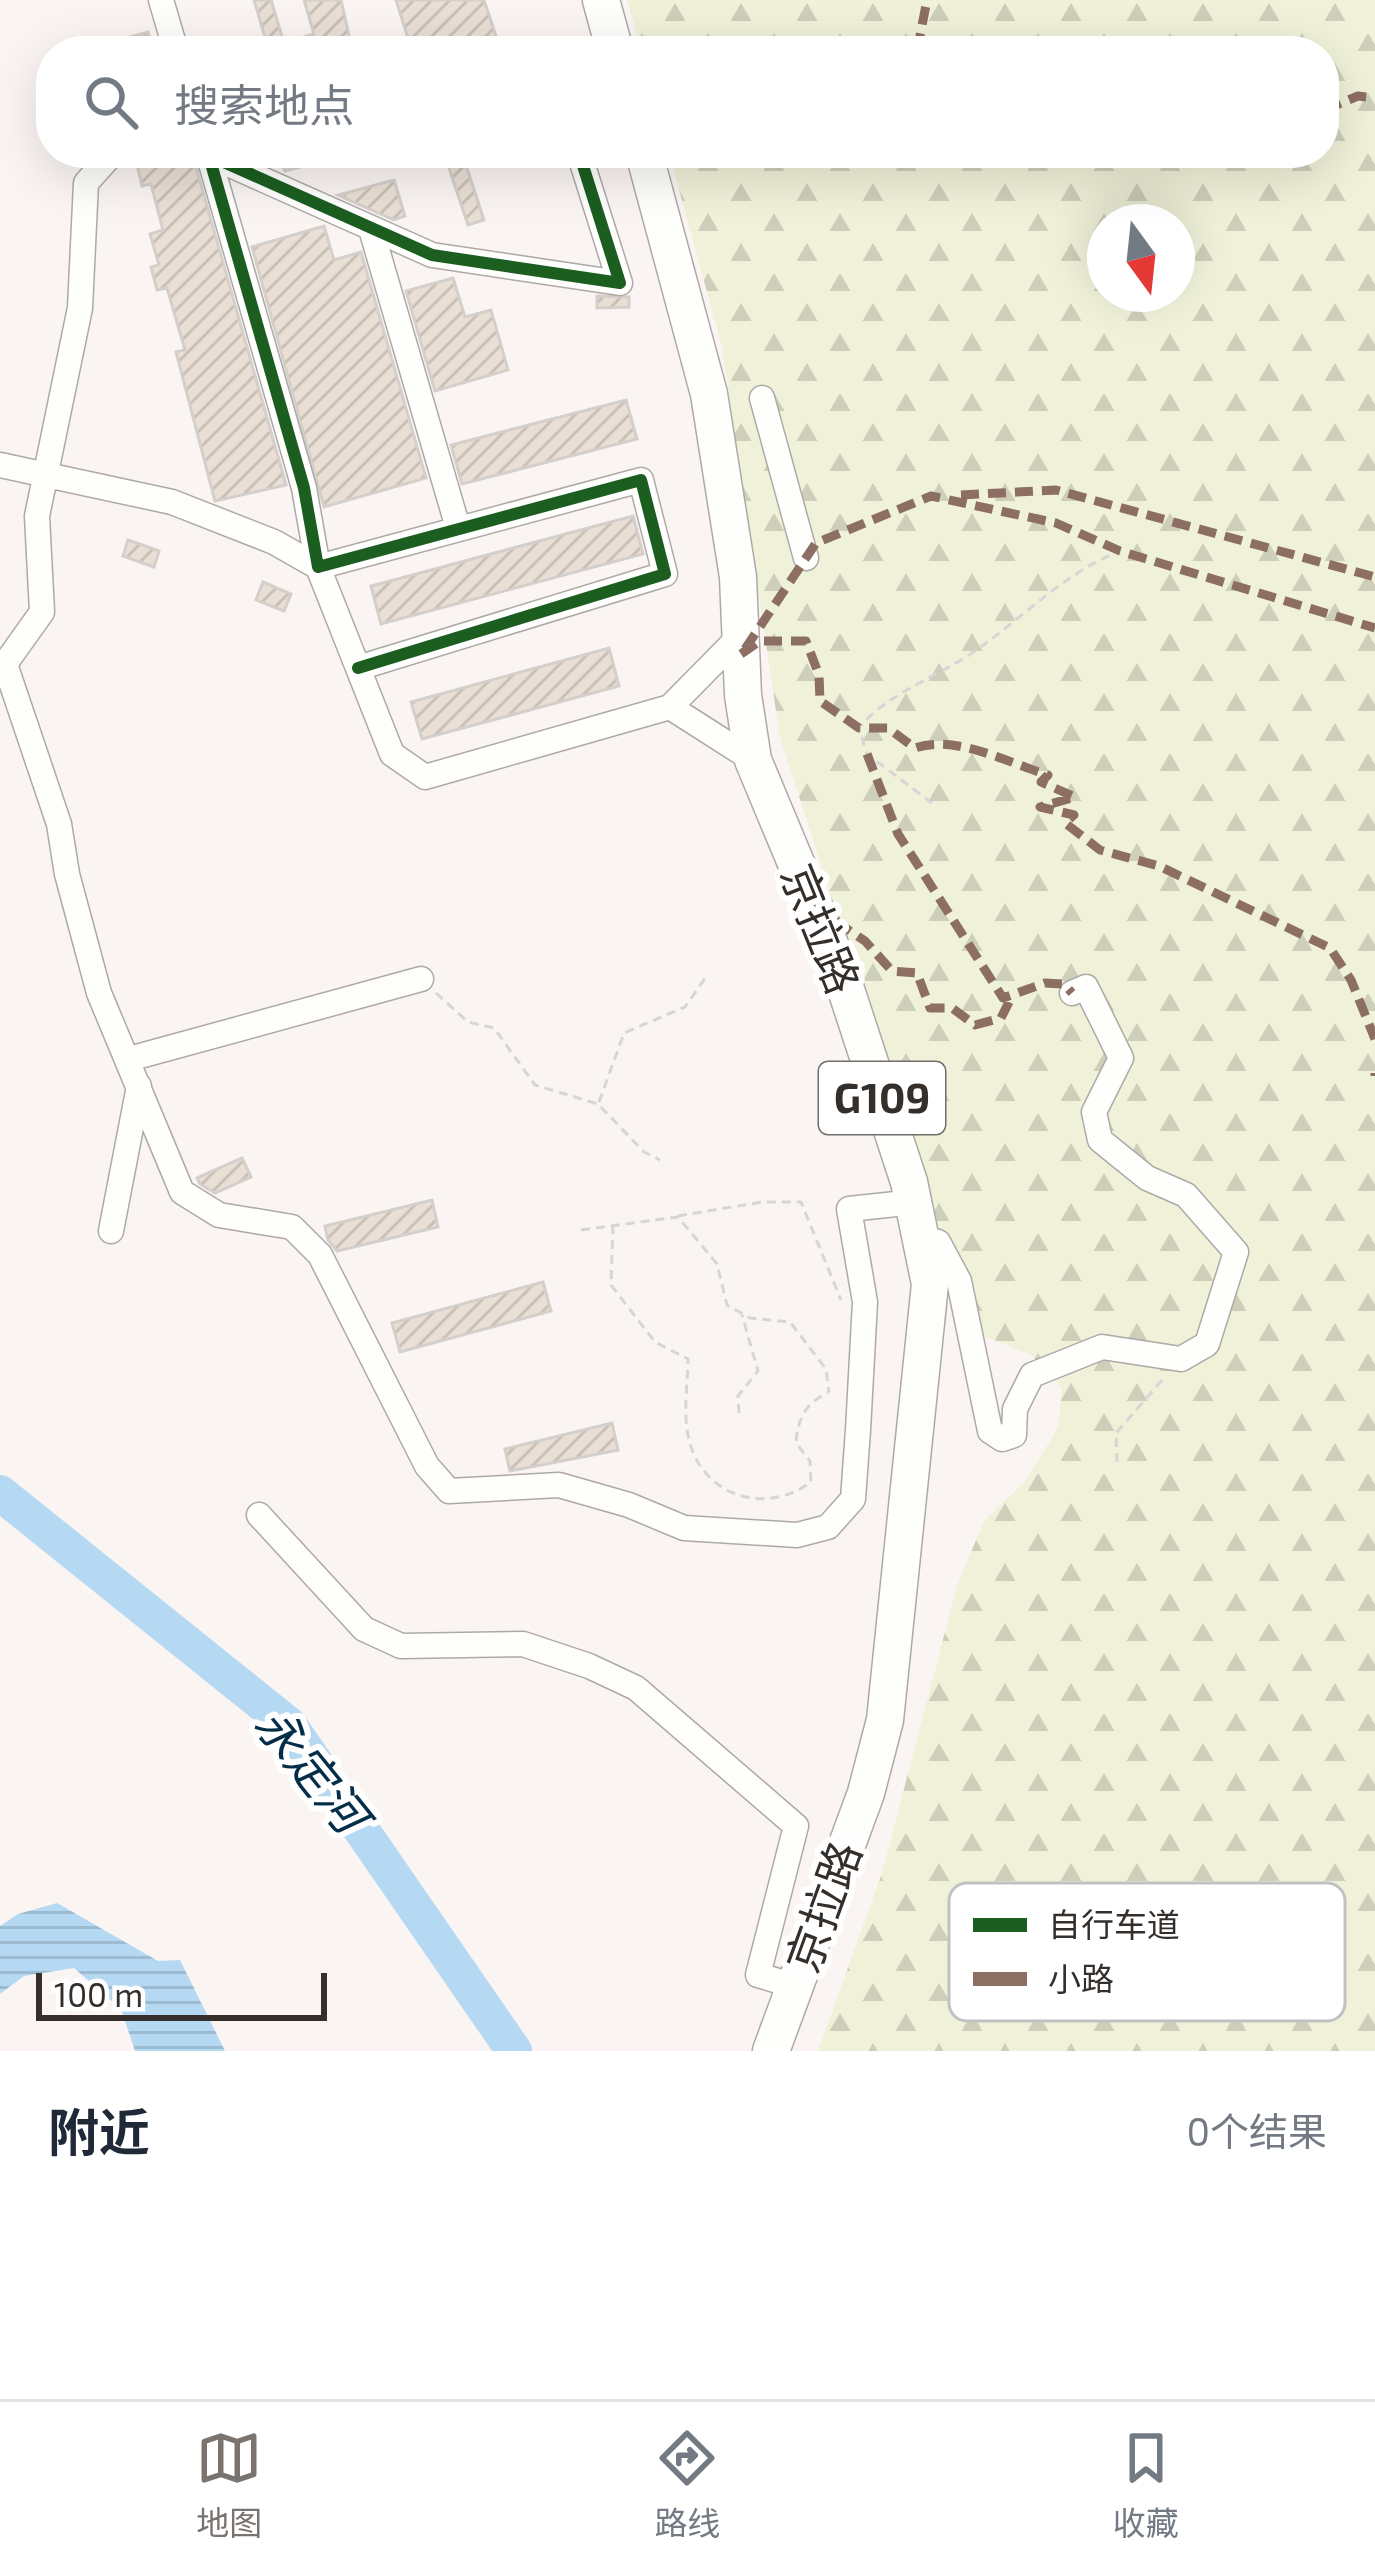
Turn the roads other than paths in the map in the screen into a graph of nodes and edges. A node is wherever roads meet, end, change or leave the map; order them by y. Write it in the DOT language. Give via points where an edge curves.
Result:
graph roads {
  1 [pos="161,0"];
  2 [pos="601,0"];
  3 [pos="172,36"];
  4 [pos="611,36"];
  5 [pos="100,168"];
  6 [pos="212,168"];
  7 [pos="238,168"];
  8 [pos="584,168"];
  9 [pos="648,168"];
  10 [pos="371,229"];
  11 [pos="762,398"];
  12 [pos="0,465"];
  13 [pos="44,476"];
  14 [pos="458,528"];
  15 [pos="806,558"];
  16 [pos="318,567"];
  17 [pos="741,635"];
  18 [pos="3,665"];
  19 [pos="358,668"];
  20 [pos="670,706"];
  21 [pos="753,760"];
  22 [pos="421,979"];
  23 [pos="1072,993"];
  24 [pos="129,1059"];
  25 [pos="139,1085"];
  26 [pos="920,1220"];
  27 [pos="112,1231"];
  28 [pos="259,1515"];
  29 [pos="795,1986"];
  30 [pos="771,2051"];
  1 -- 3 [label="street"];
  2 -- 4 [label="highway"];
  5 -- 13 [label="street" via="86,183 80,308"];
  6 -- 16 [label="street" via="304,488"];
  7 -- 10 [label="street"];
  8 -- 10 [label="street" via="620,284 432,255"];
  9 -- 17 [label="highway, 京拉路 / G109" via="709,394"];
  10 -- 14 [label="street"];
  11 -- 15 [label="street"];
  12 -- 13 [label="street"];
  13 -- 16 [label="street" via="172,502"];
  13 -- 18 [label="street" via="41,612"];
  14 -- 16 [label="street"];
  14 -- 19 [label="street" via="641,480 665,574"];
  16 -- 19 [label="street"];
  17 -- 20 [label="street"];
  17 -- 21 [label="highway, 京拉路 / G109"];
  18 -- 24 [label="street" via="59,824 99,993"];
  19 -- 20 [label="street" via="392,754 425,777"];
  20 -- 21 [label="street"];
  21 -- 26 [label="highway, 京拉路 / G109" via="836,959"];
  22 -- 24 [label="street"];
  23 -- 26 [label="street" via="1086,987 1121,1058 1094,1112 1100,1140 1147,1178 1186,1195 1235,1252 1207,1344 1181,1359 1102,1347 1032,1375 1015,1409 1014,1435 1002,1439 990,1431 958,1281"];
  24 -- 25 [label="street"];
  25 -- 26 [label="street" via="182,1192 219,1215 292,1227 320,1255 427,1466 449,1492 559,1485 684,1528 796,1535 828,1527 853,1499 866,1302 850,1209"];
  25 -- 27 [label="street"];
  26 -- 29 [label="highway, 京拉路 / G109" via="930,1284 885,1720"];
  28 -- 29 [label="street" via="364,1629 400,1646 523,1644 589,1666 635,1688 796,1826 758,1975"];
  29 -- 30 [label="highway, 京拉路 / G109"];
}
